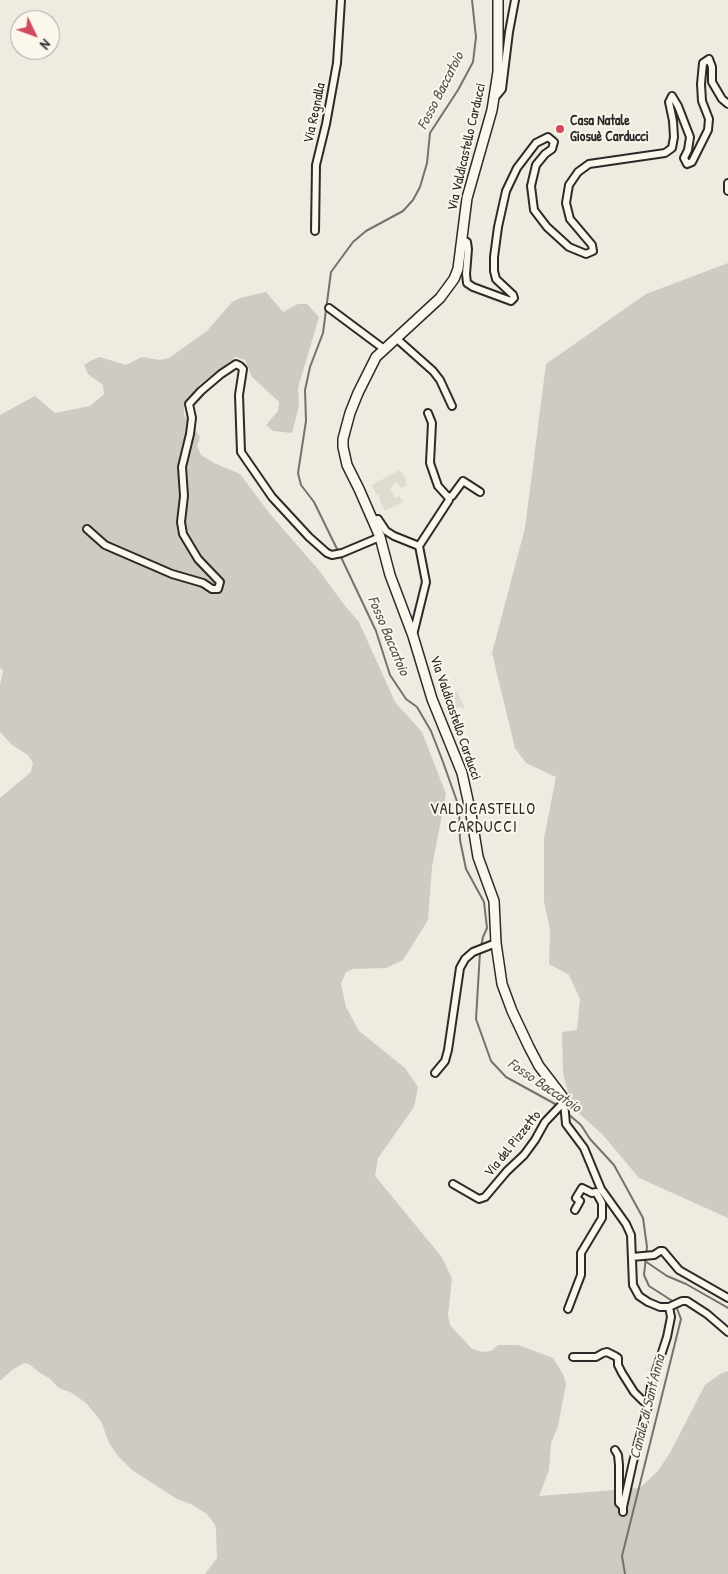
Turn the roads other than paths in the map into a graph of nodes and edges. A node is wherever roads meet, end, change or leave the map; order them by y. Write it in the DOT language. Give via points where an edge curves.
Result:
graph roads {
  1 [pos="340,0"];
  2 [pos="498,0"];
  3 [pos="515,0"];
  4 [pos="494,96"];
  5 [pos="728,104"];
  6 [pos="728,183"];
  7 [pos="728,191"];
  8 [pos="315,231"];
  9 [pos="461,239"];
  10 [pos="329,308"];
  11 [pos="397,339"];
  12 [pos="384,349"];
  13 [pos="452,406"];
  14 [pos="428,413"];
  15 [pos="480,492"];
  16 [pos="448,497"];
  17 [pos="372,520"];
  18 [pos="87,529"];
  19 [pos="380,537"];
  20 [pos="419,546"];
  21 [pos="413,636"];
  22 [pos="496,943"];
  23 [pos="435,1073"];
  24 [pos="564,1102"];
  25 [pos="453,1184"];
  26 [pos="599,1192"];
  27 [pos="575,1210"];
  28 [pos="634,1257"];
  29 [pos="728,1298"];
  30 [pos="670,1307"];
  31 [pos="568,1309"];
  32 [pos="728,1332"];
  33 [pos="573,1356"];
  34 [pos="649,1402"];
  35 [pos="615,1450"];
  1 -- 8 [label="street, Via Regnalla" via="337,63 316,165"];
  2 -- 4 [label="street, Via Valdicastello Carducci" via="498,72"];
  3 -- 4 [label="street" via="502,90"];
  4 -- 9 [label="street, Via Valdicastello Carducci" via="467,198"];
  5 -- 9 [label="street, Via Valdicastello Carducci" via="712,82 712,67 708,59 703,63 700,84 709,119 708,130 692,162 687,164 684,158 690,137 672,96 669,102 673,121 672,148 665,153 589,164 578,172 569,185 566,203 570,219 592,245 593,251 586,254 569,247 534,210 530,186 536,164 552,149 554,142 548,137 536,143 517,168 506,191 498,227 494,271 496,279 514,295 511,301 467,283 468,249 467,242"];
  6 -- 7 [label="street"];
  9 -- 11 [label="street, Via Valdicastello Carducci" via="458,268 448,289"];
  10 -- 12 [label="street"];
  11 -- 12 [label="street, Via Valdicastello Carducci"];
  11 -- 13 [label="street" via="440,380"];
  12 -- 17 [label="street, Via Valdicastello Carducci" via="376,357 358,393 343,439 347,465"];
  14 -- 16 [label="street" via="432,423 430,463 438,486"];
  15 -- 16 [label="street" via="463,481"];
  16 -- 20 [label="street" via="448,503"];
  17 -- 19 [label="street, Via Valdicastello Carducci"];
  17 -- 20 [label="street" via="378,519 394,536"];
  18 -- 19 [label="street" via="105,544 172,574 212,589 218,588 220,582 198,559 183,534 182,467 192,418 189,404 236,364 243,370 239,395 241,452 272,497 292,520 332,555"];
  19 -- 21 [label="street, Via Valdicastello Carducci" via="390,575"];
  20 -- 21 [label="street" via="426,582"];
  21 -- 22 [label="street, Via Valdicastello Carducci" via="432,699 462,773 478,857 494,901"];
  22 -- 23 [label="street" via="464,959 448,1050 445,1061"];
  22 -- 24 [label="street, Via Valdicastello Carducci" via="502,984 512,1011 539,1066"];
  24 -- 25 [label="street, Via del Pizzetto" via="524,1155 485,1197 479,1199"];
  24 -- 26 [label="street, Via Valdicastello Carducci" via="566,1124 584,1148"];
  26 -- 27 [label="street" via="592,1194 582,1188 576,1198 580,1200"];
  26 -- 28 [label="street, Via Valdicastello Carducci" via="626,1224"];
  26 -- 31 [label="street" via="602,1218 581,1253 581,1275"];
  28 -- 29 [label="street" via="663,1251 679,1270"];
  28 -- 30 [label="street, Via Valdicastello Carducci" via="633,1285 639,1296 660,1307"];
  30 -- 32 [label="street" via="687,1301"];
  30 -- 34 [label="street" via="667,1337"];
  33 -- 34 [label="street" via="596,1357 603,1352 615,1356 634,1392 643,1402"];
  34 -- 35 [label="street" via="623,1509 618,1503 619,1465"];
}
